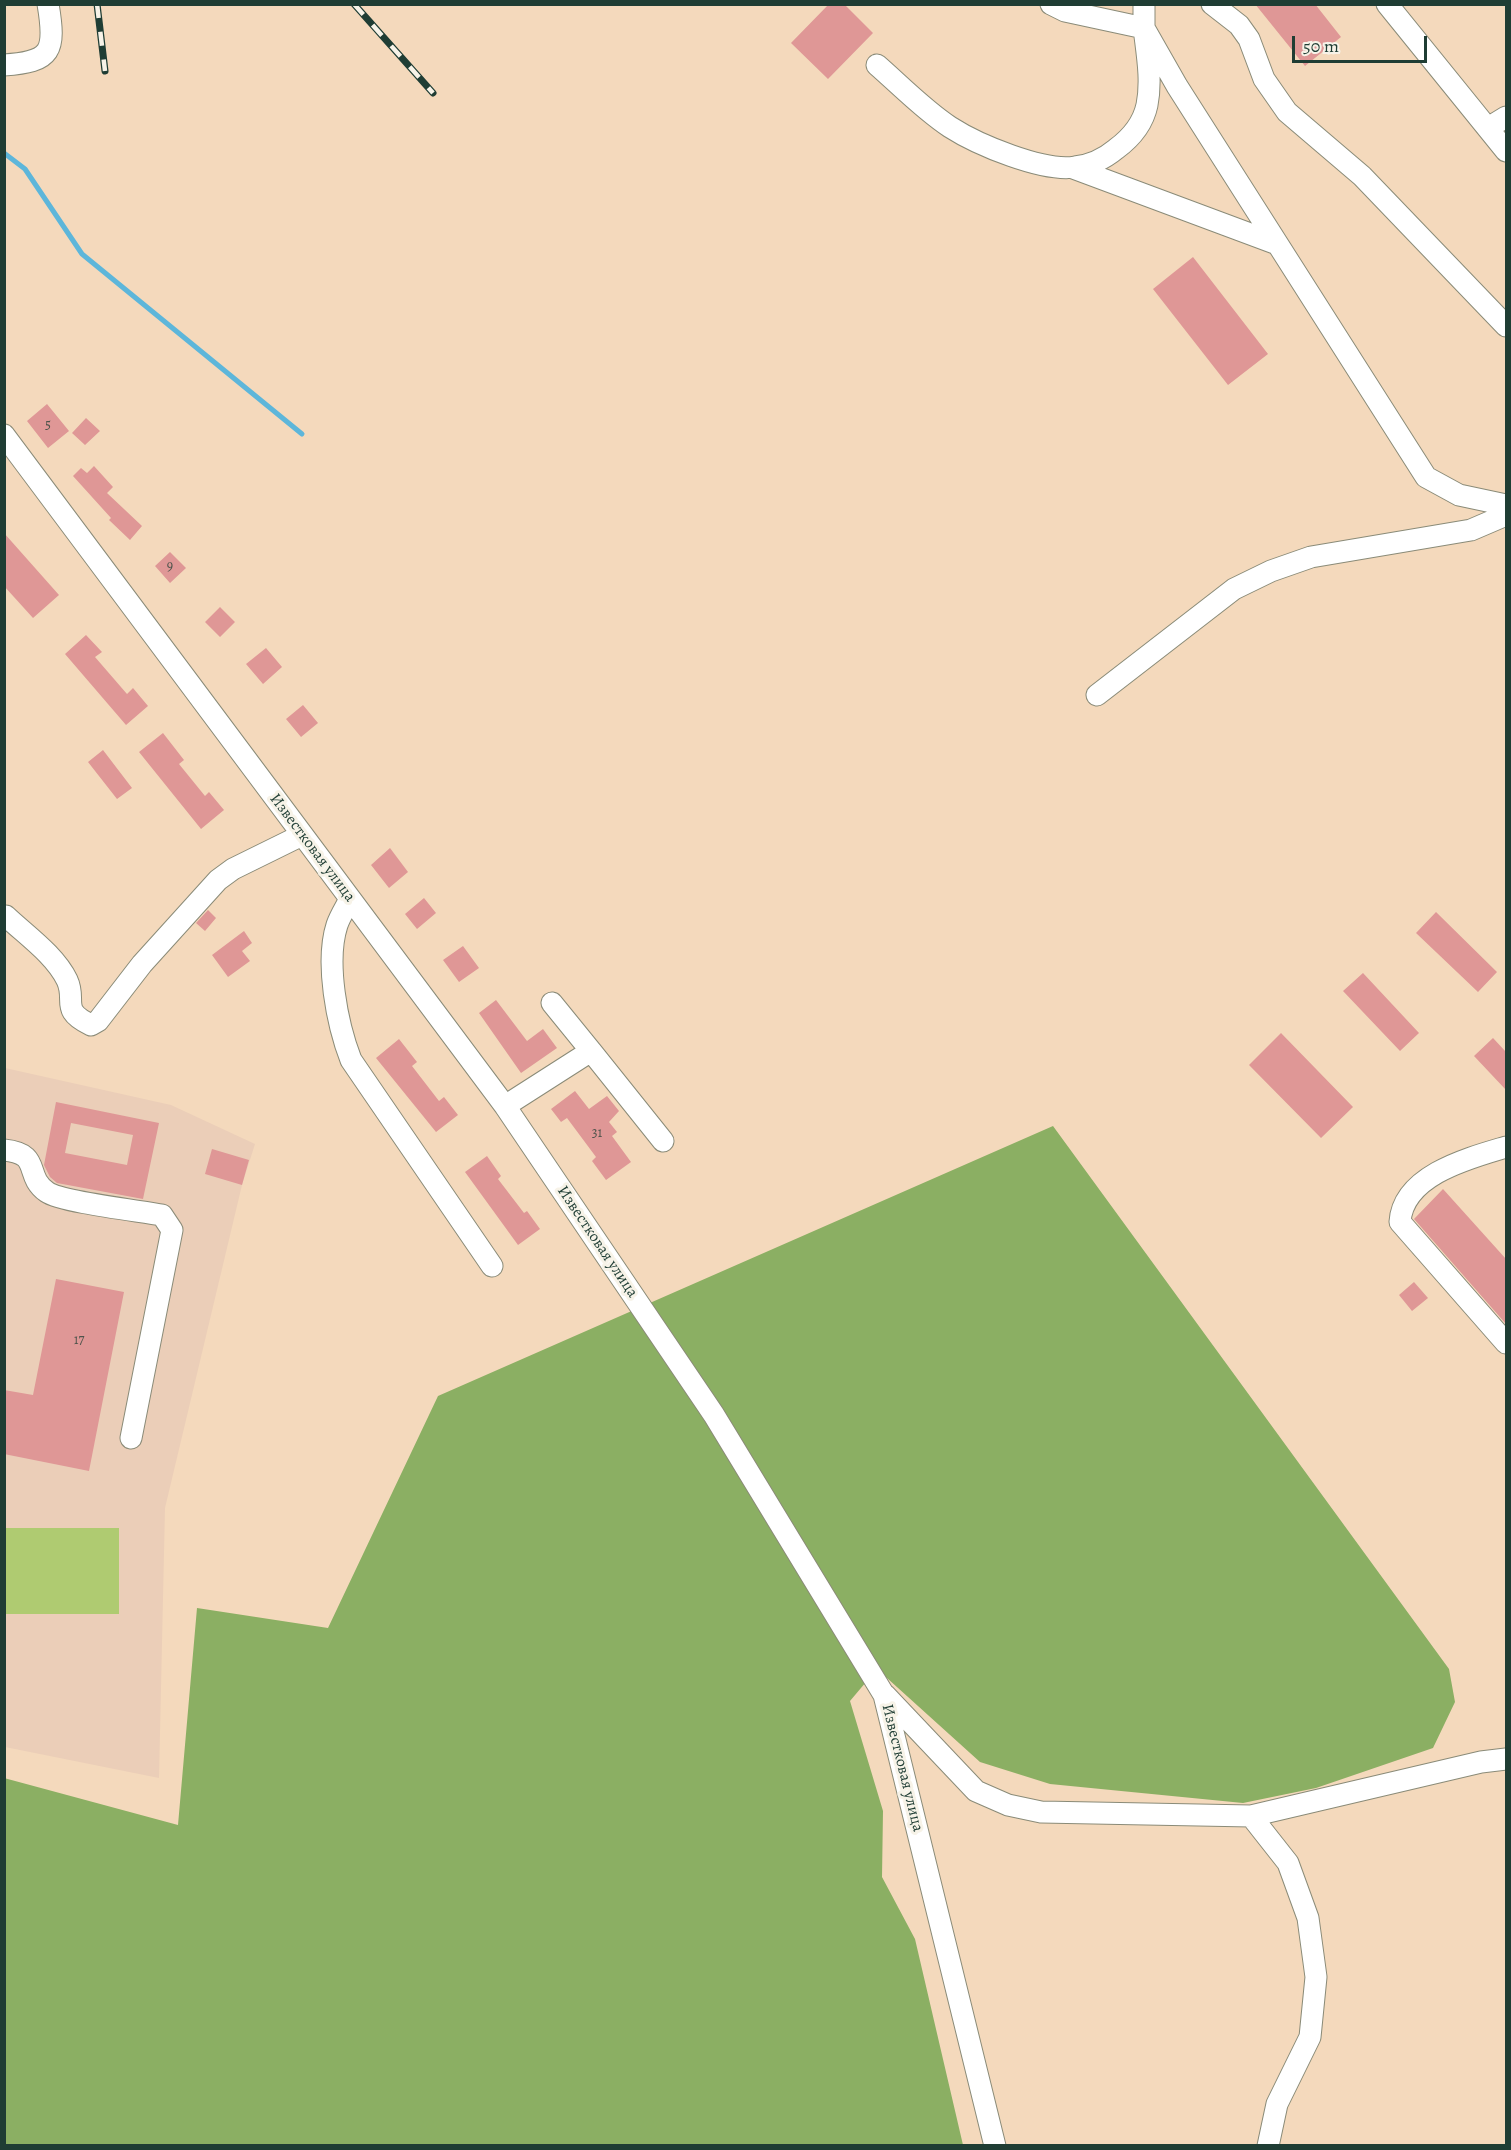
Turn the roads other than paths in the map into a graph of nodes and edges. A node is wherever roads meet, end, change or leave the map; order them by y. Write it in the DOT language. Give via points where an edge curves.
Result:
graph roads {
  1 [pos="48,4"];
  2 [pos="1051,4"];
  3 [pos="1144,4"];
  4 [pos="1212,4"];
  5 [pos="1387,4"];
  6 [pos="1144,28"];
  7 [pos="4,65"];
  8 [pos="877,65"];
  9 [pos="1506,117"];
  10 [pos="1488,128"];
  11 [pos="1506,151"];
  12 [pos="1073,168"];
  13 [pos="1277,244"];
  14 [pos="1506,326"];
  15 [pos="4,435"];
  16 [pos="1506,505"];
  17 [pos="1506,515"];
  18 [pos="1097,695"];
  19 [pos="302,835"];
  20 [pos="350,899"];
  21 [pos="6,916"];
  22 [pos="552,1003"];
  23 [pos="591,1051"];
  24 [pos="504,1106"];
  25 [pos="663,1141"];
  26 [pos="1506,1147"];
  27 [pos="4,1150"];
  28 [pos="492,1266"];
  29 [pos="1506,1343"];
  30 [pos="131,1438"];
  31 [pos="885,1695"];
  32 [pos="1506,1759"];
  33 [pos="1251,1816"];
  34 [pos="994,2145"];
  35 [pos="1268,2145"];
  1 -- 7 [label="street" via="51,40 45,56 32,63"];
  2 -- 6 [label="street" via="1065,11"];
  3 -- 6 [label="street"];
  4 -- 14 [label="street" via="1244,32 1264,79 1287,112 1362,176"];
  5 -- 10 [label="street"];
  6 -- 12 [label="street" via="1150,86 1147,108 1138,128 1101,161"];
  6 -- 13 [label="street"];
  8 -- 12 [label="street" via="950,127 1001,153"];
  9 -- 10 [label="street"];
  10 -- 11 [label="street"];
  12 -- 13 [label="street"];
  13 -- 16 [label="street" via="1426,477 1459,495"];
  15 -- 19 [label="street, Известковая улица"];
  17 -- 18 [label="street" via="1471,530 1311,557 1271,571 1234,589"];
  19 -- 20 [label="street, Известковая улица"];
  19 -- 21 [label="street" via="218,880 91,1025 73,1012 68,982 55,963"];
  20 -- 24 [label="street, Известковая улица"];
  20 -- 28 [label="street" via="337,925 332,955 340,1027 348,1052"];
  22 -- 23 [label="street"];
  23 -- 24 [label="street"];
  23 -- 25 [label="street"];
  24 -- 31 [label="street, Известковая улица" via="714,1415"];
  26 -- 29 [label="street" via="1442,1170 1413,1191 1400,1210 1400,1222"];
  27 -- 30 [label="street" via="26,1156 38,1184 56,1197 162,1215 169,1222 172,1230"];
  31 -- 33 [label="street" via="976,1791 1008,1805 1041,1812"];
  31 -- 34 [label="street, Известковая улица"];
  32 -- 33 [label="street"];
  33 -- 35 [label="street" via="1288,1863 1308,1918 1316,1977 1310,2037 1277,2104"];
}
